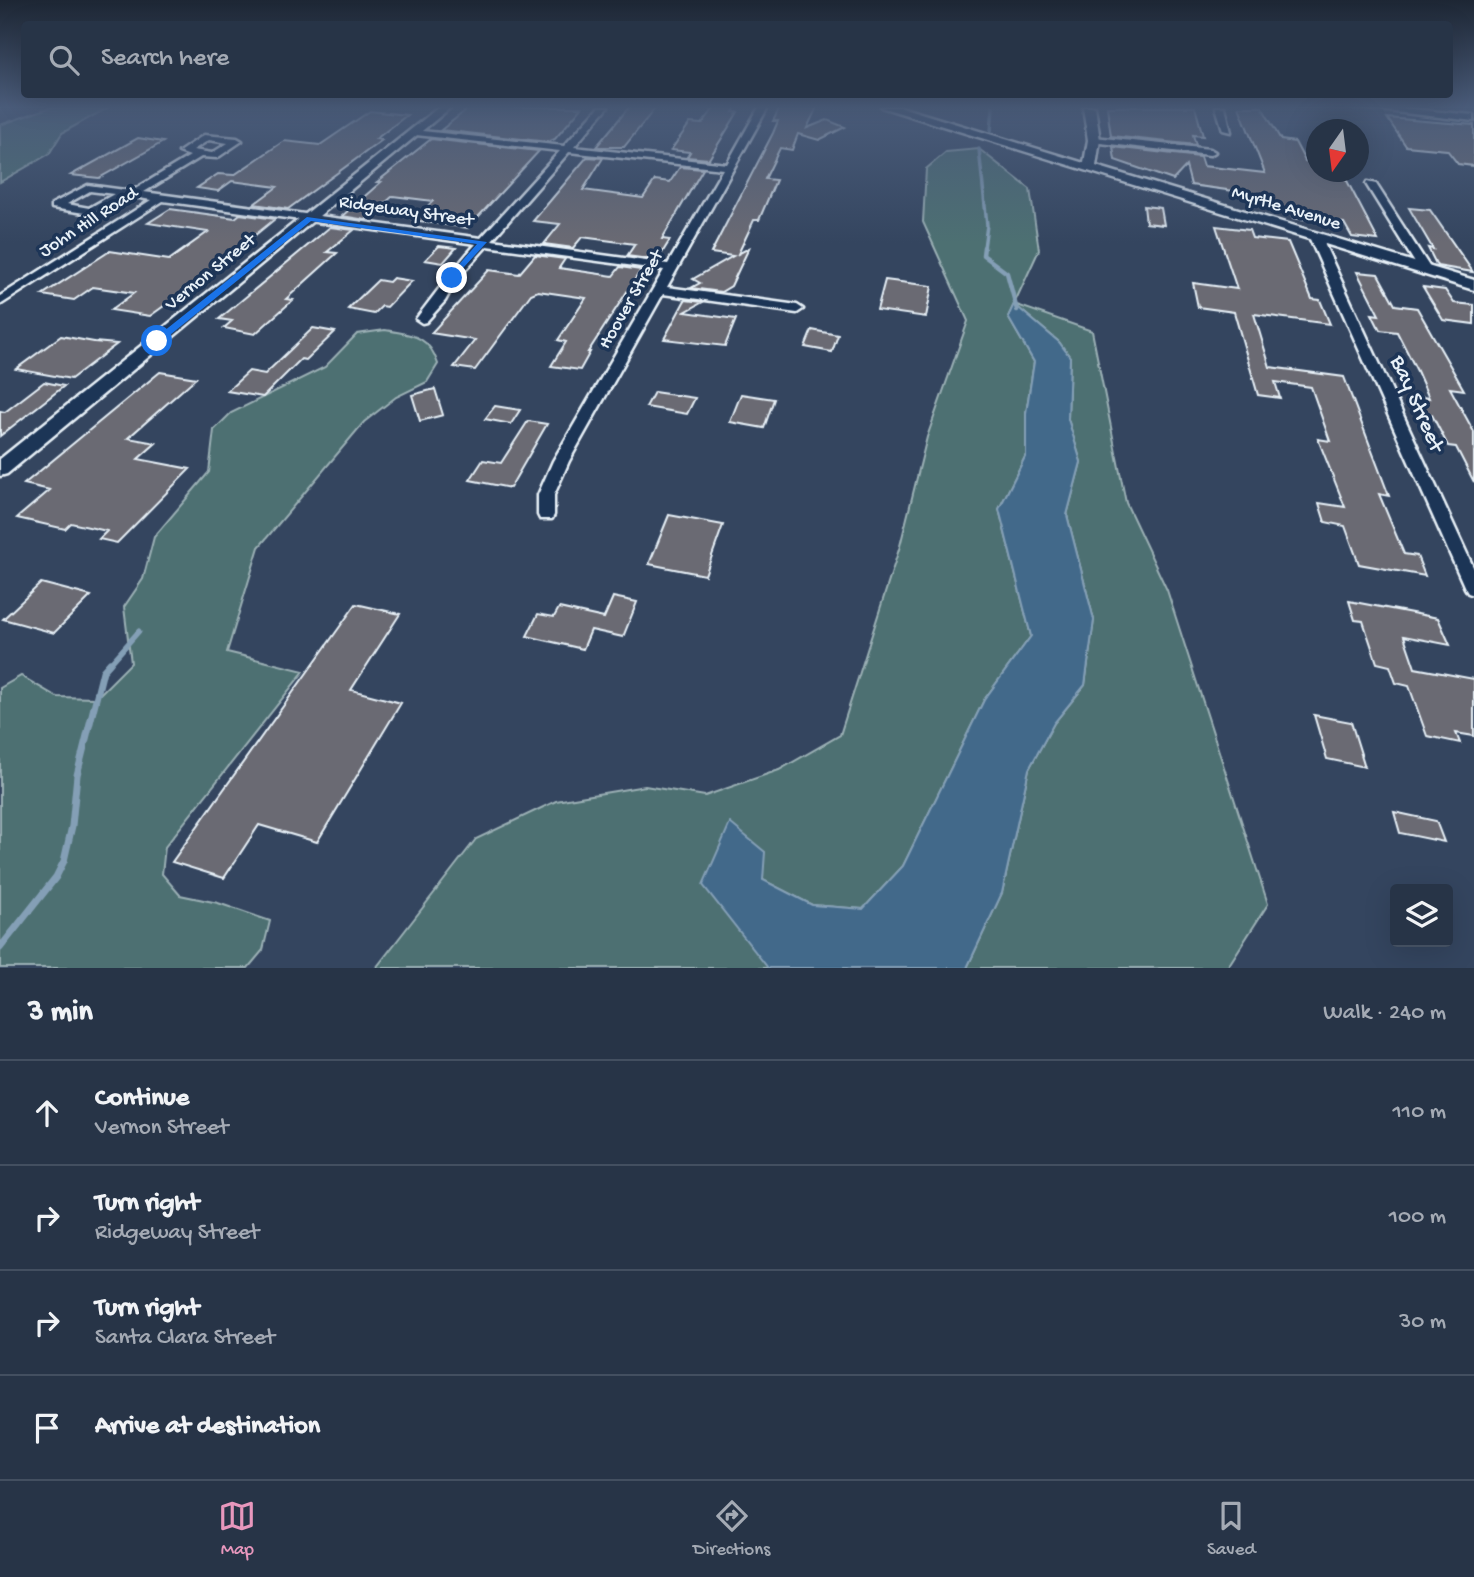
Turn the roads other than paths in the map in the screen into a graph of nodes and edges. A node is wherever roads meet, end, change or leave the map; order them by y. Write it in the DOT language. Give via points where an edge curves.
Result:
graph roads {
  1 [pos="391,152"];
  2 [pos="564,152"];
  3 [pos="603,152"];
  4 [pos="738,152"];
  5 [pos="1042,152"];
  6 [pos="1092,152"];
  7 [pos="199,154"];
  8 [pos="1090,166"];
  9 [pos="729,167"];
  10 [pos="1371,184"];
  11 [pos="134,194"];
  12 [pos="161,198"];
  13 [pos="309,219"];
  14 [pos="1316,239"];
  15 [pos="483,242"];
  16 [pos="673,268"];
  17 [pos="1426,271"];
  18 [pos="1474,285"];
  19 [pos="660,290"];
  20 [pos="0,301"];
  21 [pos="797,309"];
  22 [pos="422,319"];
  23 [pos="0,469"];
  24 [pos="546,514"];
  25 [pos="1474,588"];
  1 -- 13 [label="street, Vernon Street"];
  2 -- 15 [label="street"];
  3 -- 9 [label="street"];
  4 -- 9 [label="street, Hoover Street"];
  5 -- 8 [label="main road, Myrtle Avenue"];
  6 -- 8 [label="main road"];
  7 -- 11 [label="street"];
  8 -- 14 [label="main road, Myrtle Avenue"];
  9 -- 16 [label="street, Hoover Street"];
  10 -- 17 [label="street"];
  11 -- 11 [label="street, Ridgeway Street" via="88,188 56,206 91,211 112,198"];
  11 -- 12 [label="street, Ridgeway Street"];
  12 -- 13 [label="street, Ridgeway Street"];
  12 -- 20 [label="street, John Hill Road"];
  13 -- 15 [label="street, Ridgeway Street"];
  13 -- 23 [label="street, Vernon Street"];
  14 -- 17 [label="main road, Myrtle Avenue"];
  14 -- 25 [label="street, Bay Street"];
  15 -- 16 [label="street, Ridgeway Street"];
  15 -- 22 [label="street"];
  16 -- 19 [label="street, Hoover Street"];
  17 -- 18 [label="main road, Myrtle Avenue"];
  19 -- 21 [label="street"];
  19 -- 24 [label="street, Hoover Street" via="554,475 546,495"];
}
